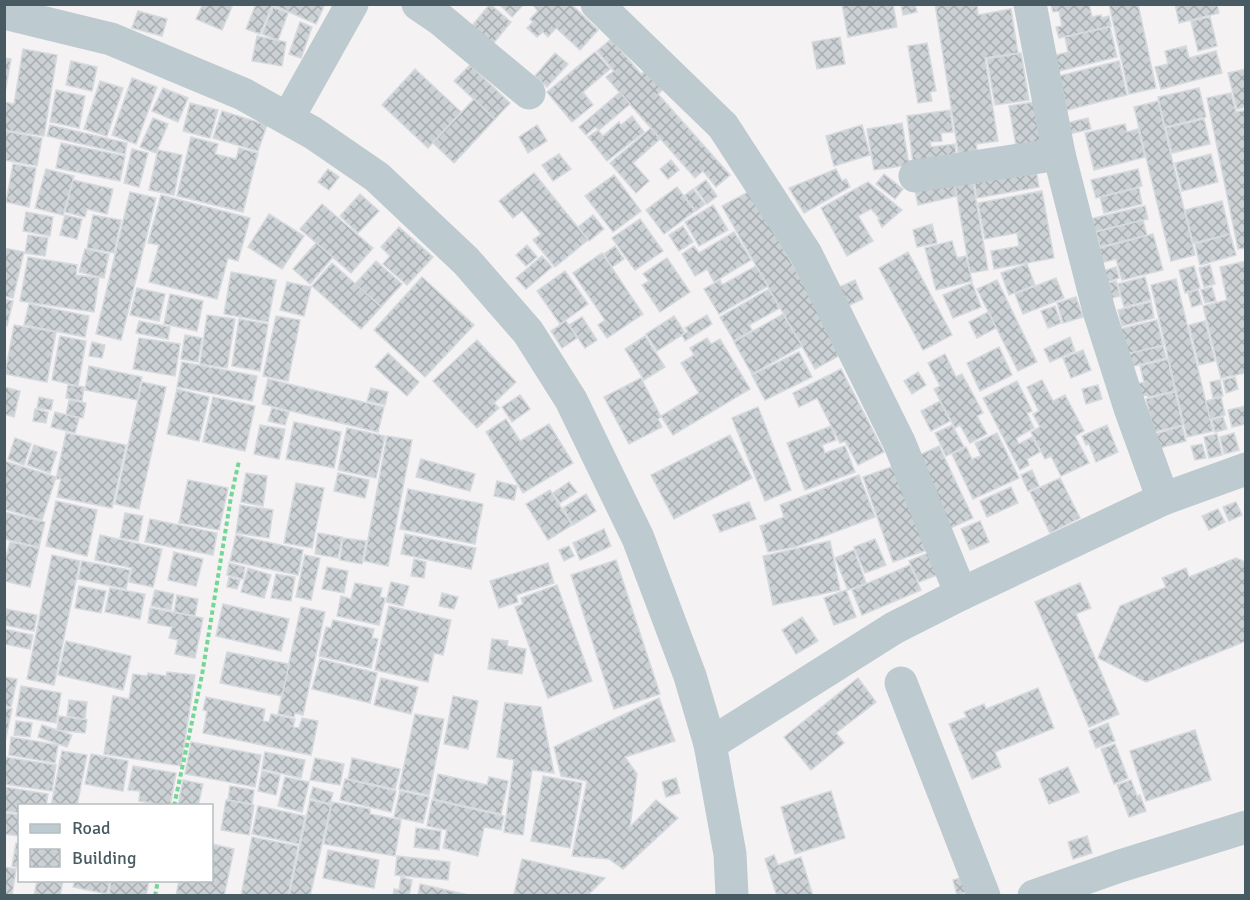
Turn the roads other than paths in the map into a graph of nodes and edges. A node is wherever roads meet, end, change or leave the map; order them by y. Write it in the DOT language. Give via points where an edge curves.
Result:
graph roads {
  1 [pos="352,4"];
  2 [pos="418,4"];
  3 [pos="597,4"];
  4 [pos="1030,4"];
  5 [pos="4,13"];
  6 [pos="530,93"];
  7 [pos="288,118"];
  8 [pos="1059,154"];
  9 [pos="915,176"];
  10 [pos="1245,469"];
  11 [pos="1163,499"];
  12 [pos="962,594"];
  13 [pos="901,683"];
  14 [pos="710,744"];
  15 [pos="1245,827"];
  16 [pos="732,896"];
  17 [pos="984,896"];
  18 [pos="1034,896"];
  1 -- 7 [label="street"];
  2 -- 6 [label="street"];
  3 -- 12 [label="street" via="723,126 807,254 899,442"];
  4 -- 8 [label="street"];
  5 -- 7 [label="street" via="111,39 243,94"];
  7 -- 14 [label="street" via="377,177 466,261 528,332 571,400 638,538 690,676"];
  8 -- 9 [label="street"];
  8 -- 11 [label="street" via="1099,311"];
  10 -- 11 [label="street"];
  11 -- 12 [label="street"];
  12 -- 14 [label="street" via="894,628"];
  13 -- 17 [label="street"];
  14 -- 16 [label="street" via="730,854"];
  15 -- 18 [label="street"];
}
